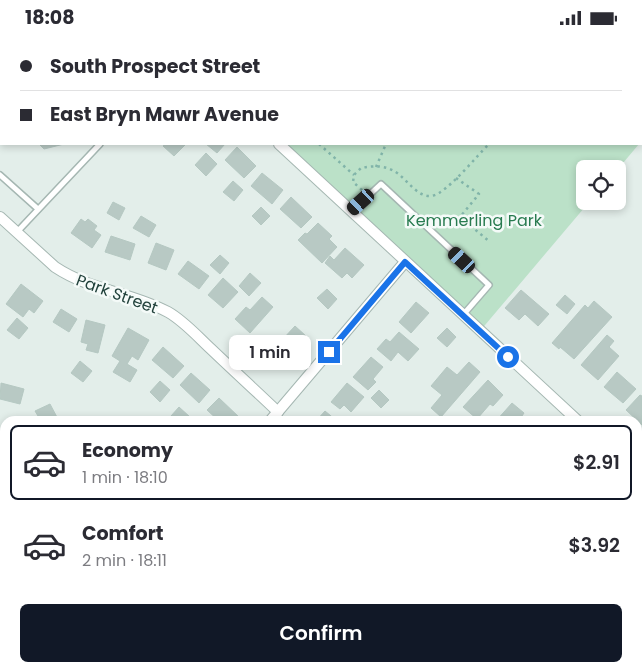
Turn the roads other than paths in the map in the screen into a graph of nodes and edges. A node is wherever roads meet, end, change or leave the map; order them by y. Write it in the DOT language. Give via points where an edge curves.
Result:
graph roads {
  1 [pos="99,145"];
  2 [pos="281,145"];
  3 [pos="0,175"];
  4 [pos="38,209"];
  5 [pos="351,211"];
  6 [pos="0,217"];
  7 [pos="17,232"];
  8 [pos="405,262"];
  9 [pos="463,315"];
  10 [pos="278,412"];
  11 [pos="274,416"];
  12 [pos="573,416"];
  1 -- 4 [label="lane"];
  2 -- 5 [label="street"];
  3 -- 4 [label="lane"];
  4 -- 7 [label="lane"];
  5 -- 8 [label="street"];
  5 -- 9 [label="lane" via="381,184 489,285"];
  6 -- 7 [label="street, Park Street"];
  7 -- 10 [label="street, Park Street" via="72,278 145,301 170,313"];
  8 -- 9 [label="street"];
  8 -- 10 [label="street"];
  9 -- 12 [label="street"];
  10 -- 11 [label="street"];
}
